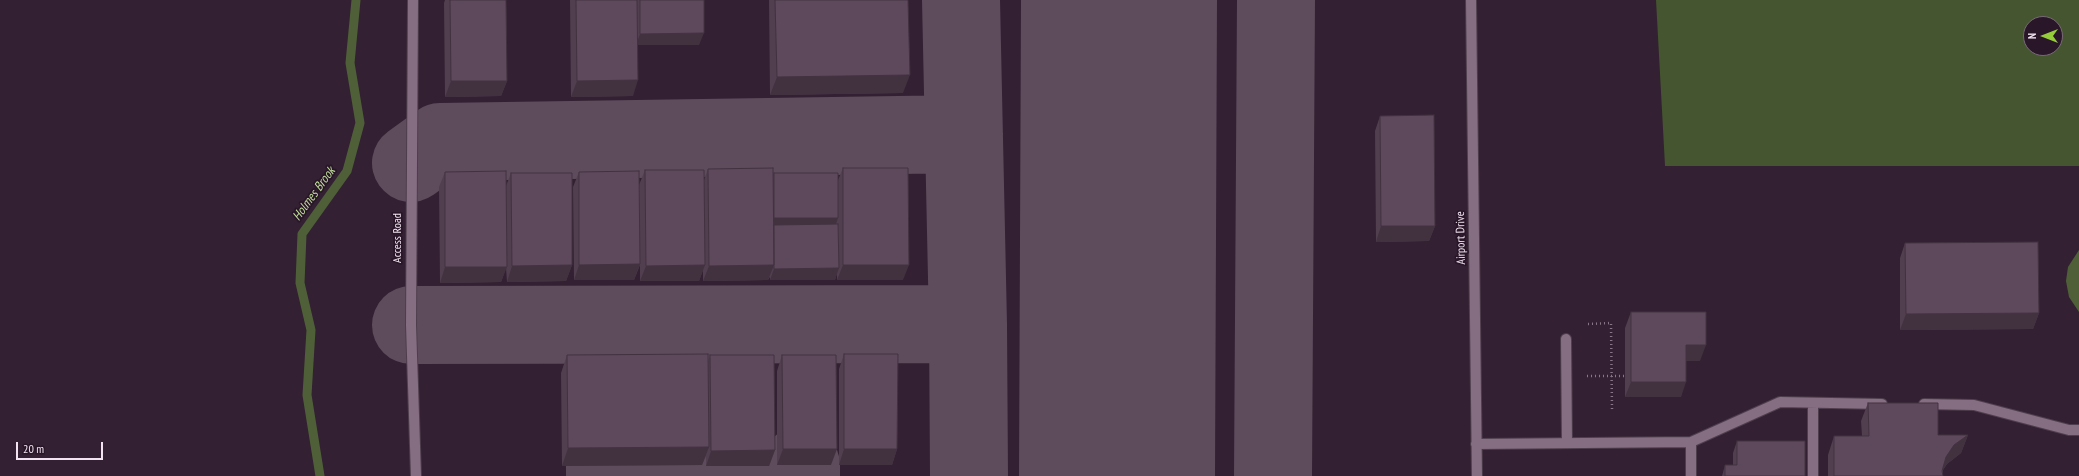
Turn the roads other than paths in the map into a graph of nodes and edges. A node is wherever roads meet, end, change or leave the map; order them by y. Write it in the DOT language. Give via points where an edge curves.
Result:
graph roads {
  1 [pos="412,0"];
  2 [pos="1471,0"];
  3 [pos="1566,339"];
  4 [pos="1813,403"];
  5 [pos="1890,404"];
  6 [pos="1912,404"];
  7 [pos="2079,430"];
  8 [pos="1691,442"];
  9 [pos="1567,443"];
  10 [pos="1476,444"];
  11 [pos="416,476"];
  12 [pos="1476,476"];
  13 [pos="1691,476"];
  14 [pos="1813,476"];
  1 -- 11 [label="lane, Access Road" via="411,325"];
  2 -- 10 [label="lane, Airport Drive"];
  3 -- 9 [label="lane"];
  4 -- 5 [label="lane"];
  4 -- 8 [label="lane" via="1780,402"];
  4 -- 14 [label="lane"];
  6 -- 7 [label="lane" via="1974,405 2069,430"];
  8 -- 9 [label="lane"];
  8 -- 13 [label="lane"];
  9 -- 10 [label="lane"];
  10 -- 12 [label="lane, Airport Drive"];
}
